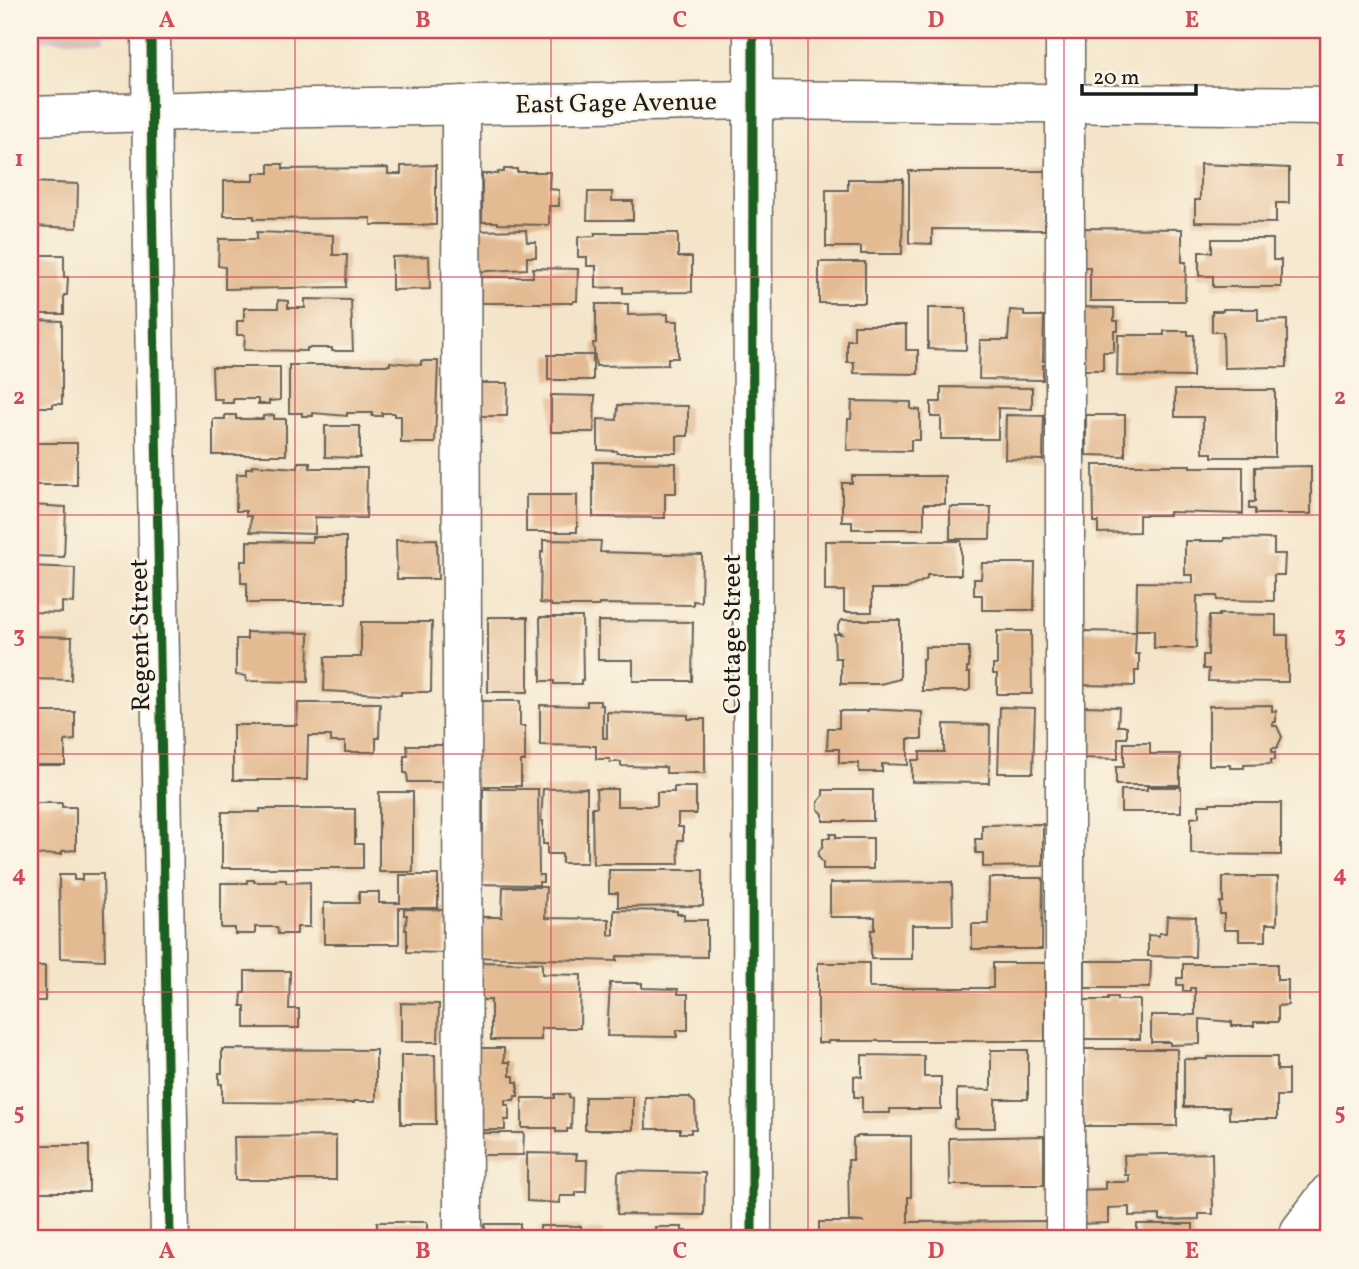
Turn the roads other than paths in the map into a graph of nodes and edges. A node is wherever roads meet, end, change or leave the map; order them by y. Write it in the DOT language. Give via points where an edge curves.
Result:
graph roads {
  1 [pos="151,30"];
  2 [pos="753,30"];
  3 [pos="1065,30"];
  4 [pos="753,100"];
  5 [pos="1065,103"];
  6 [pos="461,105"];
  7 [pos="1329,106"];
  8 [pos="150,112"];
  9 [pos="30,116"];
  10 [pos="1329,1193"];
  11 [pos="1307,1227"];
  12 [pos="170,1239"];
  13 [pos="463,1239"];
  14 [pos="752,1239"];
  15 [pos="1065,1239"];
  1 -- 8 [label="street, Regent Street"];
  2 -- 4 [label="street, Cottage Street"];
  3 -- 5 [label="street"];
  4 -- 5 [label="street, East Gage Avenue"];
  4 -- 6 [label="street, East Gage Avenue"];
  4 -- 14 [label="street, Cottage Street"];
  5 -- 7 [label="street, East Gage Avenue"];
  5 -- 15 [label="street"];
  6 -- 8 [label="street, East Gage Avenue"];
  6 -- 13 [label="street"];
  8 -- 9 [label="street, East Gage Avenue"];
  8 -- 12 [label="street, Regent Street"];
  10 -- 11 [label="street"];
}
